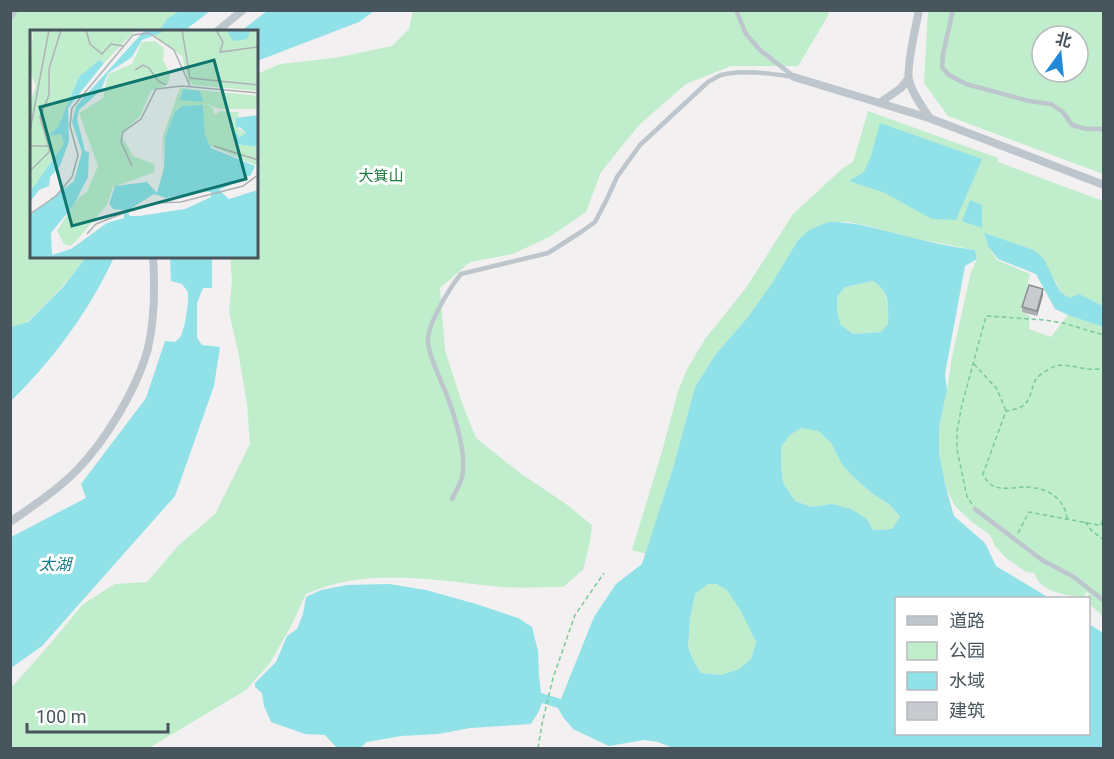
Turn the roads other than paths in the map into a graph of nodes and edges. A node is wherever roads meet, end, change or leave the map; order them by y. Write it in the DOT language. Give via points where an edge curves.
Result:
graph roads {
  1 [pos="16,10"];
  2 [pos="243,10"];
  3 [pos="736,10"];
  4 [pos="919,10"];
  5 [pos="953,10"];
  6 [pos="10,19"];
  7 [pos="218,30"];
  8 [pos="795,77"];
  9 [pos="908,79"];
  10 [pos="881,102"];
  11 [pos="929,118"];
  12 [pos="1104,129"];
  13 [pos="1104,185"];
  14 [pos="153,258"];
  15 [pos="452,499"];
  16 [pos="975,509"];
  17 [pos="10,522"];
  18 [pos="1104,601"];
  1 -- 6 [label="lane"];
  2 -- 7 [label="street"];
  3 -- 8 [label="lane" via="746,34 760,50"];
  4 -- 9 [label="street"];
  5 -- 12 [label="lane" via="942,67 949,75 1001,94 1051,104 1072,125"];
  8 -- 10 [label="street"];
  8 -- 15 [label="lane" via="732,73 708,82 640,145 617,177 595,222 548,253 462,274 453,284 427,340 460,441 462,478"];
  9 -- 10 [label="street"];
  9 -- 11 [label="street"];
  10 -- 11 [label="street"];
  11 -- 13 [label="street"];
  14 -- 17 [label="street" via="154,313 147,349 119,412 77,470"];
  16 -- 18 [label="lane"];
}
